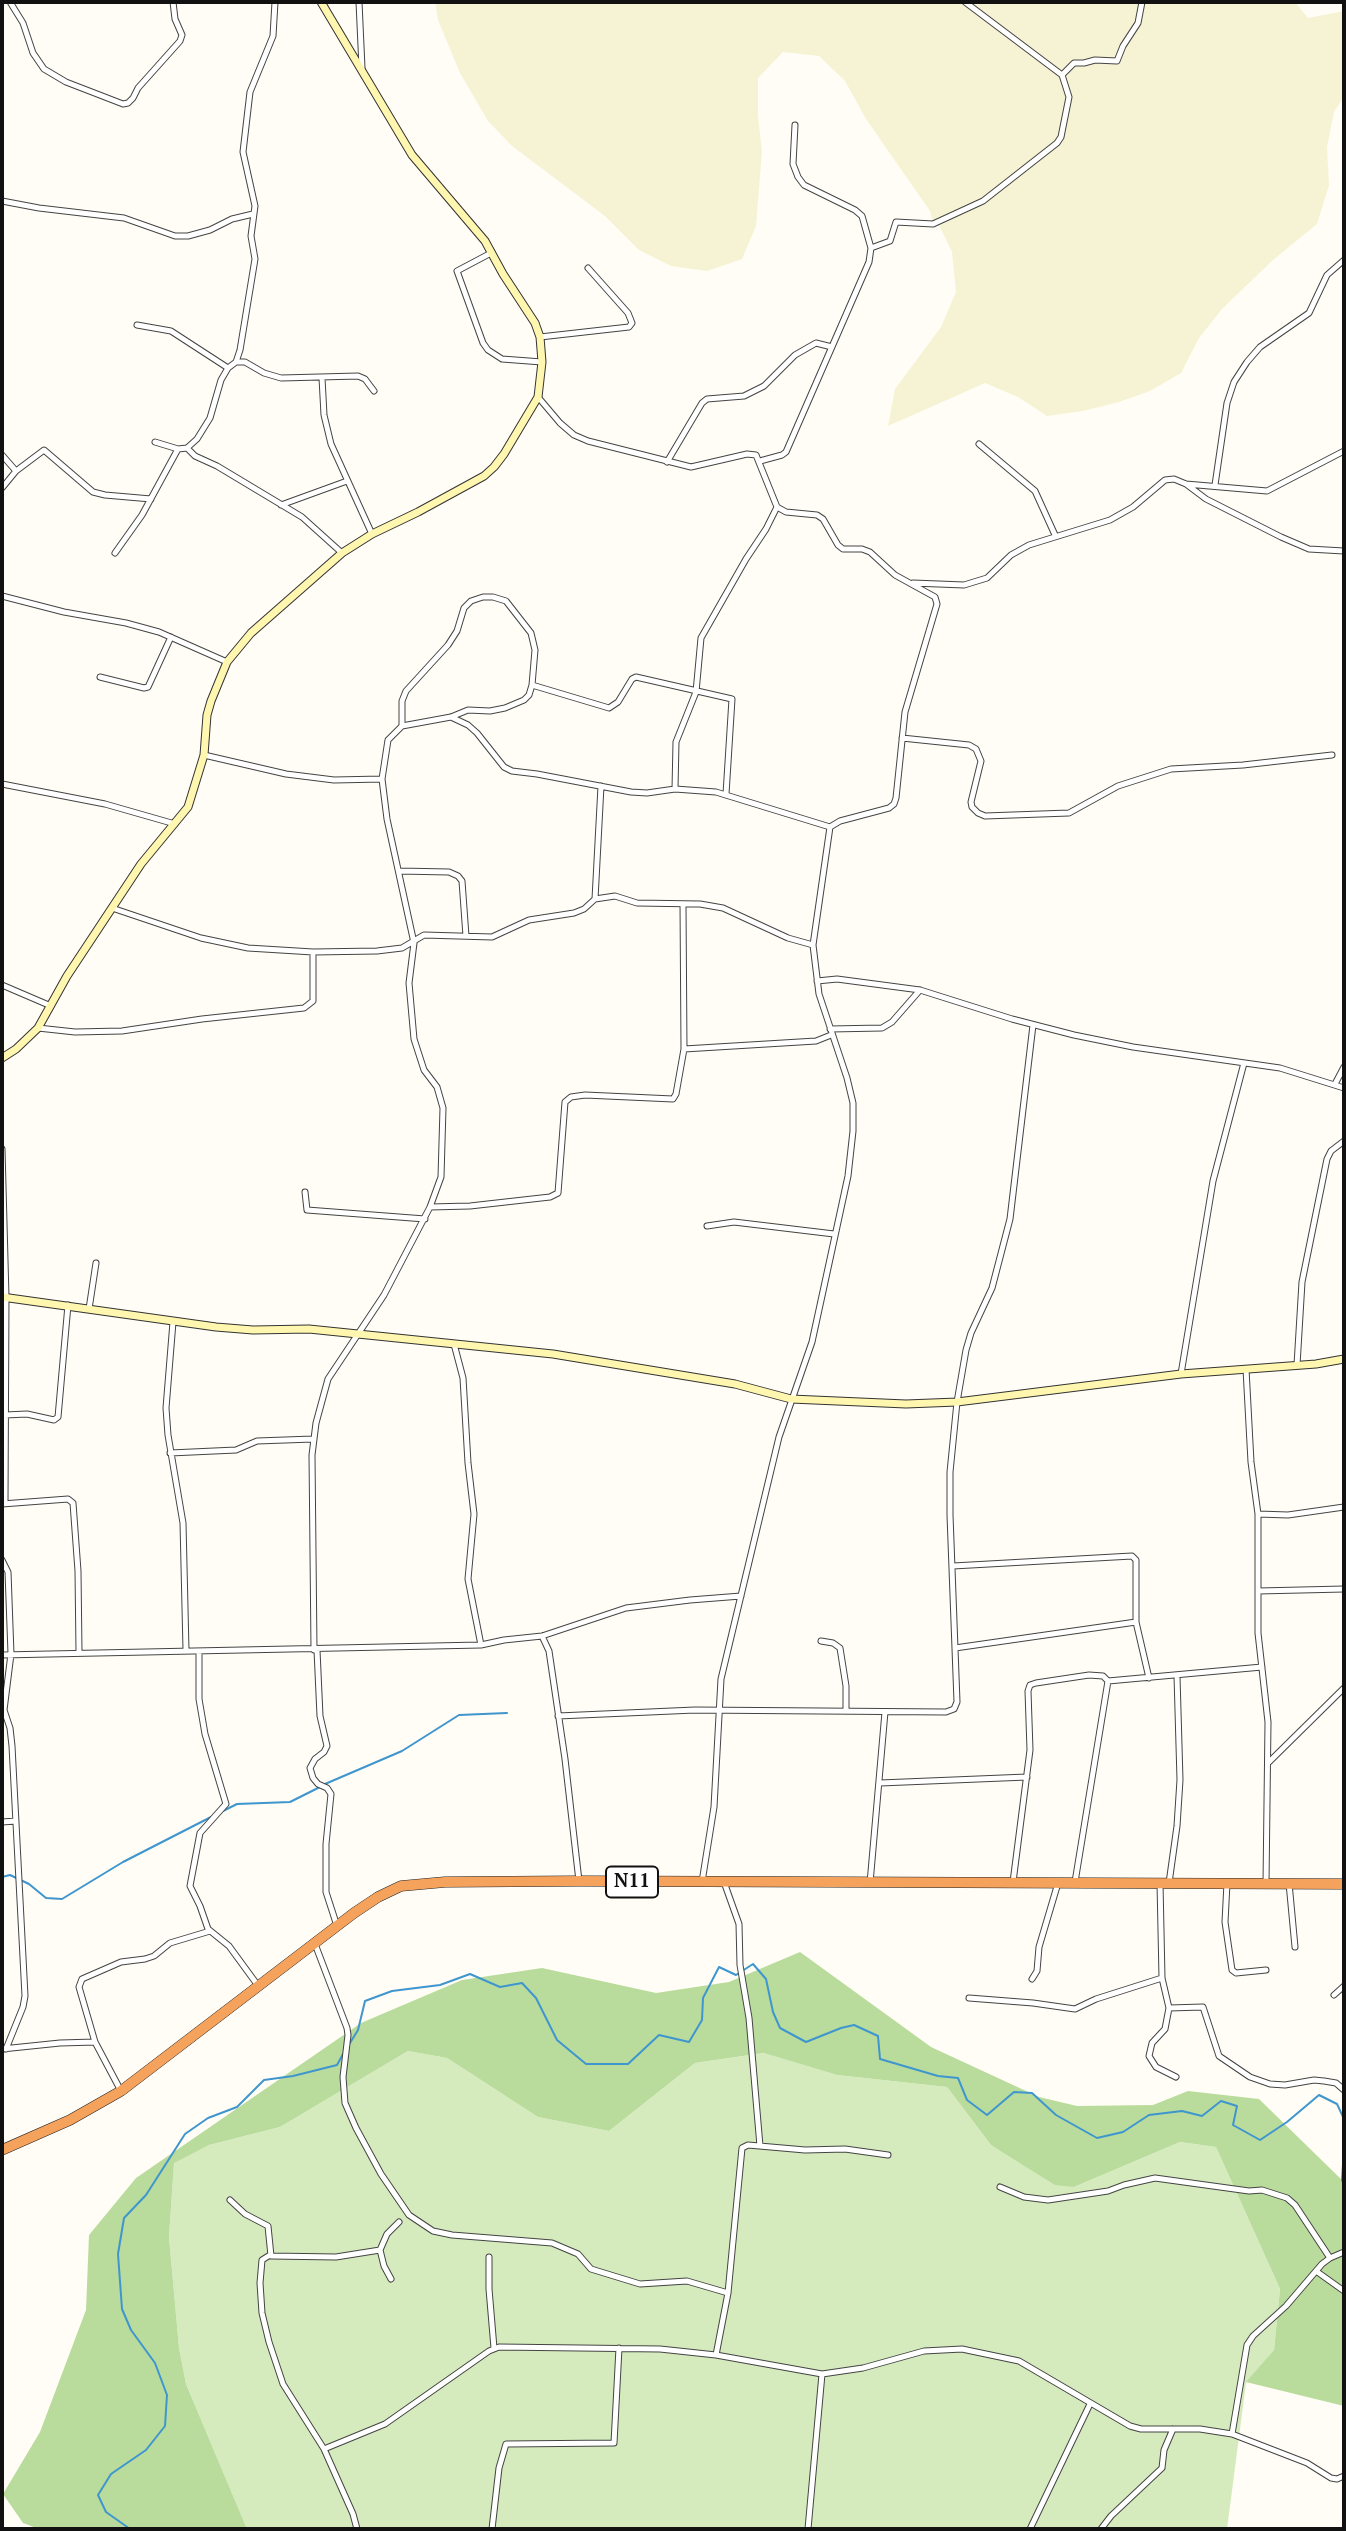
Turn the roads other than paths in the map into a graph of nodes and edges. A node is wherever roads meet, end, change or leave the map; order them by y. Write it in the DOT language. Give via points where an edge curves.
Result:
graph roads {
  1 [pos="10,2"];
  2 [pos="173,2"];
  3 [pos="275,2"];
  4 [pos="321,2"];
  5 [pos="359,2"];
  6 [pos="965,2"];
  7 [pos="1142,2"];
  8 [pos="2,7"];
  9 [pos="362,71"];
  10 [pos="1062,75"];
  11 [pos="795,125"];
  12 [pos="2,201"];
  13 [pos="253,214"];
  14 [pos="871,248"];
  15 [pos="491,253"];
  16 [pos="1344,260"];
  17 [pos="588,268"];
  18 [pos="137,325"];
  19 [pos="540,337"];
  20 [pos="832,347"];
  21 [pos="236,362"];
  22 [pos="542,362"];
  23 [pos="228,368"];
  24 [pos="322,378"];
  25 [pos="374,391"];
  26 [pos="538,397"];
  27 [pos="156,442"];
  28 [pos="979,444"];
  29 [pos="187,448"];
  30 [pos="178,449"];
  31 [pos="1344,451"];
  32 [pos="2,456"];
  33 [pos="760,461"];
  34 [pos="667,462"];
  35 [pos="16,471"];
  36 [pos="347,481"];
  37 [pos="1185,484"];
  38 [pos="1214,485"];
  39 [pos="2,488"];
  40 [pos="151,499"];
  41 [pos="281,505"];
  42 [pos="776,508"];
  43 [pos="372,534"];
  44 [pos="1055,536"];
  45 [pos="1344,551"];
  46 [pos="115,553"];
  47 [pos="342,553"];
  48 [pos="910,583"];
  49 [pos="2,596"];
  50 [pos="171,637"];
  51 [pos="227,662"];
  52 [pos="100,677"];
  53 [pos="532,685"];
  54 [pos="696,692"];
  55 [pos="451,717"];
  56 [pos="402,726"];
  57 [pos="902,738"];
  58 [pos="204,755"];
  59 [pos="1332,755"];
  60 [pos="382,779"];
  61 [pos="2,784"];
  62 [pos="601,786"];
  63 [pos="676,789"];
  64 [pos="726,794"];
  65 [pos="175,824"];
  66 [pos="830,827"];
  67 [pos="399,871"];
  68 [pos="595,899"];
  69 [pos="683,904"];
  70 [pos="112,908"];
  71 [pos="466,936"];
  72 [pos="414,943"];
  73 [pos="813,945"];
  74 [pos="313,951"];
  75 [pos="817,981"];
  76 [pos="2,985"];
  77 [pos="920,990"];
  78 [pos="51,1006"];
  79 [pos="1033,1026"];
  80 [pos="38,1027"];
  81 [pos="831,1032"];
  82 [pos="684,1049"];
  83 [pos="2,1058"];
  84 [pos="1244,1063"];
  85 [pos="1344,1067"];
  86 [pos="1335,1084"];
  87 [pos="1344,1088"];
  88 [pos="1344,1141"];
  89 [pos="2,1149"];
  90 [pos="305,1192"];
  91 [pos="430,1207"];
  92 [pos="425,1219"];
  93 [pos="707,1226"];
  94 [pos="834,1234"];
  95 [pos="96,1263"];
  96 [pos="4,1297"];
  97 [pos="68,1305"];
  98 [pos="89,1309"];
  99 [pos="173,1322"];
  100 [pos="360,1333"];
  101 [pos="454,1344"];
  102 [pos="1344,1359"];
  103 [pos="1297,1365"];
  104 [pos="1246,1370"];
  105 [pos="1181,1374"];
  106 [pos="791,1399"];
  107 [pos="957,1402"];
  108 [pos="5,1415"];
  109 [pos="313,1440"];
  110 [pos="170,1453"];
  111 [pos="3,1504"];
  112 [pos="1344,1507"];
  113 [pos="1258,1514"];
  114 [pos="2,1560"];
  115 [pos="953,1566"];
  116 [pos="1344,1589"];
  117 [pos="1258,1591"];
  118 [pos="741,1596"];
  119 [pos="1136,1622"];
  120 [pos="542,1636"];
  121 [pos="821,1641"];
  122 [pos="481,1645"];
  123 [pos="955,1648"];
  124 [pos="186,1650"];
  125 [pos="316,1650"];
  126 [pos="199,1651"];
  127 [pos="79,1652"];
  128 [pos="12,1654"];
  129 [pos="2,1655"];
  130 [pos="1262,1667"];
  131 [pos="1177,1676"];
  132 [pos="1149,1678"];
  133 [pos="1108,1681"];
  134 [pos="1344,1688"];
  135 [pos="719,1711"];
  136 [pos="846,1711"];
  137 [pos="885,1712"];
  138 [pos="558,1716"];
  139 [pos="1269,1762"];
  140 [pos="1027,1777"];
  141 [pos="880,1783"];
  142 [pos="16,1821"];
  143 [pos="2,1822"];
  144 [pos="579,1881"];
  145 [pos="702,1882"];
  146 [pos="724,1882"];
  147 [pos="1013,1882"];
  148 [pos="1075,1882"];
  149 [pos="870,1883"];
  150 [pos="1058,1883"];
  151 [pos="1165,1883"];
  152 [pos="1227,1883"];
  153 [pos="1266,1883"];
  154 [pos="1289,1884"];
  155 [pos="1344,1884"];
  156 [pos="337,1926"];
  157 [pos="209,1931"];
  158 [pos="315,1944"];
  159 [pos="1295,1947"];
  160 [pos="1266,1970"];
  161 [pos="1162,1978"];
  162 [pos="1032,1979"];
  163 [pos="1344,1986"];
  164 [pos="259,1987"];
  165 [pos="1334,1995"];
  166 [pos="969,1998"];
  167 [pos="1169,2008"];
  168 [pos="95,2042"];
  169 [pos="4,2049"];
  170 [pos="1175,2077"];
  171 [pos="1344,2090"];
  172 [pos="121,2091"];
  173 [pos="760,2146"];
  174 [pos="2,2150"];
  175 [pos="888,2155"];
  176 [pos="1000,2187"];
  177 [pos="230,2200"];
  178 [pos="399,2222"];
  179 [pos="380,2250"];
  180 [pos="1344,2252"];
  181 [pos="270,2255"];
  182 [pos="489,2257"];
  183 [pos="1330,2258"];
  184 [pos="1316,2272"];
  185 [pos="391,2279"];
  186 [pos="1344,2291"];
  187 [pos="728,2293"];
  188 [pos="494,2348"];
  189 [pos="619,2348"];
  190 [pos="716,2355"];
  191 [pos="822,2374"];
  192 [pos="1090,2404"];
  193 [pos="1173,2429"];
  194 [pos="1232,2434"];
  195 [pos="324,2449"];
  196 [pos="1344,2476"];
  197 [pos="1337,2479"];
  198 [pos="1344,2484"];
  199 [pos="1031,2527"];
  200 [pos="357,2529"];
  201 [pos="492,2529"];
  202 [pos="808,2529"];
  203 [pos="1039,2529"];
  204 [pos="1101,2529"];
  1 -- 2 [label="street" via="44,69 123,104 180,41"];
  1 -- 8 [label="street"];
  3 -- 13 [label="street" via="273,36 256,75 247,113 243,152"];
  4 -- 9 [label="street"];
  5 -- 9 [label="street"];
  6 -- 10 [label="street"];
  7 -- 10 [label="street" via="1138,23 1117,61 1074,63"];
  9 -- 15 [label="street" via="412,155"];
  10 -- 14 [label="street" via="1069,97 1057,143 983,201 933,224 896,222 890,240"];
  11 -- 14 [label="street" via="793,164 798,177 804,185 862,216"];
  12 -- 13 [label="street" via="124,218 175,236 188,236"];
  13 -- 21 [label="street" via="254,276"];
  14 -- 20 [label="street"];
  15 -- 19 [label="street"];
  15 -- 22 [label="street" via="457,271 483,343 502,359"];
  16 -- 38 [label="street" via="1320,285 1309,313 1260,347 1234,382"];
  17 -- 19 [label="street" via="632,323 629,327"];
  18 -- 23 [label="street" via="171,331"];
  19 -- 22 [label="street"];
  20 -- 33 [label="street" via="786,452"];
  20 -- 34 [label="street" via="816,343 795,355 764,386 744,396 707,399"];
  21 -- 23 [label="street"];
  21 -- 24 [label="street" via="281,378"];
  22 -- 26 [label="street"];
  23 -- 29 [label="street" via="210,418"];
  24 -- 25 [label="street" via="358,376"];
  24 -- 36 [label="street" via="331,444"];
  26 -- 34 [label="street" via="574,435"];
  26 -- 43 [label="street" via="504,454 484,476"];
  27 -- 30 [label="street"];
  28 -- 44 [label="street" via="1035,491"];
  29 -- 30 [label="street"];
  29 -- 41 [label="street"];
  30 -- 40 [label="street"];
  31 -- 38 [label="street" via="1267,491"];
  32 -- 35 [label="street"];
  33 -- 34 [label="street" via="752,454 691,467"];
  33 -- 42 [label="street"];
  35 -- 39 [label="street"];
  35 -- 40 [label="street" via="44,450 93,492"];
  36 -- 41 [label="street"];
  36 -- 43 [label="street"];
  37 -- 38 [label="street"];
  37 -- 44 [label="street" via="1165,480 1110,520"];
  37 -- 45 [label="street" via="1290,541 1309,549"];
  40 -- 46 [label="street"];
  41 -- 47 [label="street" via="302,517"];
  42 -- 48 [label="street" via="817,515 843,549 870,552"];
  42 -- 54 [label="street" via="701,638"];
  43 -- 47 [label="street"];
  44 -- 48 [label="street" via="1011,555 987,579"];
  47 -- 51 [label="street" via="251,633"];
  48 -- 57 [label="street" via="935,597 937,604 905,712"];
  49 -- 50 [label="street" via="126,622"];
  50 -- 51 [label="street"];
  50 -- 52 [label="street" via="148,687"];
  51 -- 58 [label="street" via="207,715"];
  53 -- 54 [label="street" via="609,708 636,677"];
  53 -- 55 [label="street" via="529,695 518,703"];
  53 -- 56 [label="street" via="535,650 531,633 506,601 483,597 464,608 448,645 406,691"];
  54 -- 63 [label="street" via="676,742"];
  54 -- 64 [label="street" via="726,697 734,704"];
  55 -- 56 [label="street"];
  55 -- 62 [label="street" via="477,733 512,772"];
  56 -- 60 [label="street" via="388,740"];
  57 -- 59 [label="street" via="976,749 981,761 971,802 985,816 1069,813 1118,786 1171,769"];
  57 -- 66 [label="street" via="894,804"];
  58 -- 60 [label="street" via="310,777"];
  58 -- 65 [label="street" via="188,807"];
  60 -- 67 [label="street"];
  61 -- 65 [label="street" via="105,804"];
  62 -- 63 [label="street" via="639,793"];
  62 -- 68 [label="street"];
  63 -- 64 [label="street"];
  64 -- 66 [label="street"];
  65 -- 70 [label="street"];
  66 -- 73 [label="street"];
  67 -- 71 [label="street" via="458,876"];
  67 -- 72 [label="street"];
  68 -- 69 [label="street" via="615,896"];
  68 -- 71 [label="street" via="584,909 529,920 492,937"];
  69 -- 73 [label="street" via="723,908"];
  69 -- 82 [label="street"];
  70 -- 74 [label="street" via="201,938 248,948"];
  70 -- 78 [label="street"];
  71 -- 72 [label="street" via="424,935"];
  72 -- 74 [label="street" via="394,950"];
  72 -- 91 [label="street" via="409,983 414,1039 443,1108 440,1177"];
  73 -- 75 [label="street"];
  74 -- 80 [label="street" via="313,1001 304,1008 122,1031"];
  75 -- 77 [label="street" via="837,979"];
  75 -- 81 [label="street"];
  76 -- 78 [label="street"];
  77 -- 79 [label="street"];
  77 -- 81 [label="street" via="882,1028"];
  78 -- 80 [label="street"];
  79 -- 84 [label="street"];
  79 -- 107 [label="street" via="1010,1219 992,1288 965,1350"];
  80 -- 83 [label="street"];
  81 -- 82 [label="street" via="816,1041"];
  81 -- 94 [label="street" via="853,1104 848,1175"];
  82 -- 91 [label="street" via="673,1098 585,1095 565,1102 558,1193"];
  84 -- 86 [label="street"];
  84 -- 105 [label="street" via="1213,1181"];
  85 -- 86 [label="street"];
  86 -- 87 [label="street"];
  88 -- 103 [label="street" via="1327,1159 1302,1282"];
  89 -- 96 [label="street"];
  90 -- 92 [label="street" via="307,1210"];
  91 -- 92 [label="street"];
  92 -- 100 [label="street"];
  93 -- 94 [label="street" via="734,1222"];
  94 -- 106 [label="street" via="811,1342"];
  95 -- 98 [label="street"];
  96 -- 97 [label="street"];
  96 -- 108 [label="street"];
  97 -- 98 [label="street"];
  97 -- 108 [label="street" via="58,1417"];
  98 -- 99 [label="street"];
  99 -- 100 [label="street"];
  99 -- 110 [label="street" via="166,1408"];
  100 -- 101 [label="street"];
  100 -- 109 [label="street" via="328,1379"];
  101 -- 106 [label="street" via="603,1362 735,1384"];
  101 -- 122 [label="street" via="463,1378 474,1514 468,1579"];
  102 -- 103 [label="street"];
  103 -- 104 [label="street"];
  104 -- 105 [label="street"];
  104 -- 113 [label="street"];
  105 -- 107 [label="street"];
  106 -- 107 [label="street"];
  106 -- 118 [label="street"];
  107 -- 115 [label="street" via="950,1472"];
  108 -- 111 [label="street"];
  109 -- 110 [label="street" via="257,1441 236,1450"];
  109 -- 125 [label="street"];
  110 -- 124 [label="street" via="183,1523"];
  111 -- 127 [label="street" via="68,1499 72,1503"];
  112 -- 113 [label="street"];
  113 -- 117 [label="street"];
  114 -- 128 [label="street" via="8,1572"];
  115 -- 119 [label="street" via="1132,1556"];
  115 -- 123 [label="street"];
  116 -- 117 [label="street"];
  117 -- 130 [label="street"];
  118 -- 120 [label="street" via="626,1608"];
  118 -- 135 [label="street" via="721,1679"];
  119 -- 123 [label="street"];
  119 -- 132 [label="street"];
  120 -- 122 [label="street"];
  120 -- 138 [label="street" via="549,1651"];
  121 -- 136 [label="street" via="840,1648"];
  122 -- 125 [label="street"];
  123 -- 137 [label="street" via="954,1709"];
  124 -- 126 [label="street"];
  124 -- 127 [label="street"];
  125 -- 126 [label="street"];
  125 -- 156 [label="street" via="320,1716 327,1746 310,1768 313,1778 331,1794 326,1892"];
  126 -- 157 [label="street" via="205,1734 226,1804 201,1833 190,1886"];
  127 -- 128 [label="street"];
  128 -- 129 [label="street"];
  128 -- 142 [label="street" via="4,1710 10,1728"];
  130 -- 131 [label="street"];
  130 -- 139 [label="street"];
  131 -- 132 [label="street"];
  131 -- 151 [label="street" via="1180,1780 1177,1826"];
  132 -- 133 [label="street"];
  133 -- 140 [label="street" via="1097,1674 1030,1685"];
  133 -- 148 [label="street"];
  134 -- 139 [label="street"];
  135 -- 136 [label="street"];
  135 -- 138 [label="street"];
  135 -- 145 [label="street" via="714,1807"];
  136 -- 137 [label="street"];
  137 -- 141 [label="street"];
  138 -- 144 [label="street"];
  139 -- 153 [label="street"];
  140 -- 141 [label="street"];
  140 -- 147 [label="street"];
  141 -- 149 [label="street"];
  142 -- 143 [label="street"];
  142 -- 169 [label="street" via="24,1996"];
  144 -- 145 [label="highway, N11"];
  144 -- 156 [label="highway, N11" via="401,1886"];
  145 -- 146 [label="highway, N11"];
  146 -- 149 [label="highway, N11"];
  146 -- 173 [label="street" via="739,1924"];
  147 -- 149 [label="highway, N11"];
  147 -- 150 [label="highway, N11"];
  148 -- 150 [label="highway, N11"];
  148 -- 151 [label="highway, N11"];
  150 -- 162 [label="street"];
  151 -- 152 [label="highway, N11"];
  151 -- 161 [label="street"];
  152 -- 153 [label="highway, N11"];
  152 -- 160 [label="street" via="1225,1922 1233,1970"];
  153 -- 154 [label="highway, N11"];
  154 -- 155 [label="highway, N11"];
  154 -- 159 [label="street"];
  156 -- 158 [label="highway, N11"];
  157 -- 164 [label="street" via="229,1946"];
  157 -- 168 [label="street" via="170,1943 154,1956 121,1962 82,1979 79,1987"];
  158 -- 164 [label="highway, N11"];
  158 -- 187 [label="street" via="347,2028 342,2077 345,2102 355,2128 409,2215 433,2231 452,2235 552,2243 578,2254 591,2269 640,2284 687,2281"];
  161 -- 166 [label="street" via="1075,2010"];
  161 -- 167 [label="street"];
  163 -- 165 [label="street"];
  164 -- 172 [label="highway, N11"];
  167 -- 170 [label="street" via="1165,2029 1152,2043 1149,2056 1156,2067"];
  167 -- 171 [label="street" via="1203,2007 1220,2056 1250,2077 1285,2085 1324,2081"];
  168 -- 169 [label="street"];
  168 -- 172 [label="street"];
  172 -- 174 [label="highway, N11"];
  173 -- 175 [label="street"];
  173 -- 187 [label="street" via="744,2146 740,2153"];
  176 -- 183 [label="street" via="1048,2200 1155,2178 1262,2190 1294,2205"];
  177 -- 181 [label="street" via="268,2226"];
  178 -- 179 [label="street"];
  179 -- 181 [label="street" via="311,2258"];
  179 -- 185 [label="street"];
  180 -- 183 [label="street"];
  181 -- 195 [label="street" via="262,2260 260,2283 269,2342 283,2384"];
  182 -- 188 [label="street"];
  183 -- 184 [label="street"];
  184 -- 186 [label="street"];
  184 -- 194 [label="street" via="1247,2345"];
  187 -- 190 [label="street"];
  188 -- 189 [label="street"];
  188 -- 195 [label="street" via="385,2424"];
  189 -- 190 [label="street"];
  189 -- 201 [label="street" via="614,2443 506,2444"];
  190 -- 191 [label="street"];
  191 -- 192 [label="street" via="925,2351 971,2349 1019,2361"];
  191 -- 202 [label="street"];
  192 -- 193 [label="street" via="1130,2426"];
  192 -- 199 [label="street"];
  193 -- 194 [label="street"];
  193 -- 204 [label="street" via="1162,2468"];
  194 -- 197 [label="street"];
  195 -- 200 [label="street"];
  196 -- 197 [label="street"];
  197 -- 198 [label="street"];
  199 -- 203 [label="street"];
}
